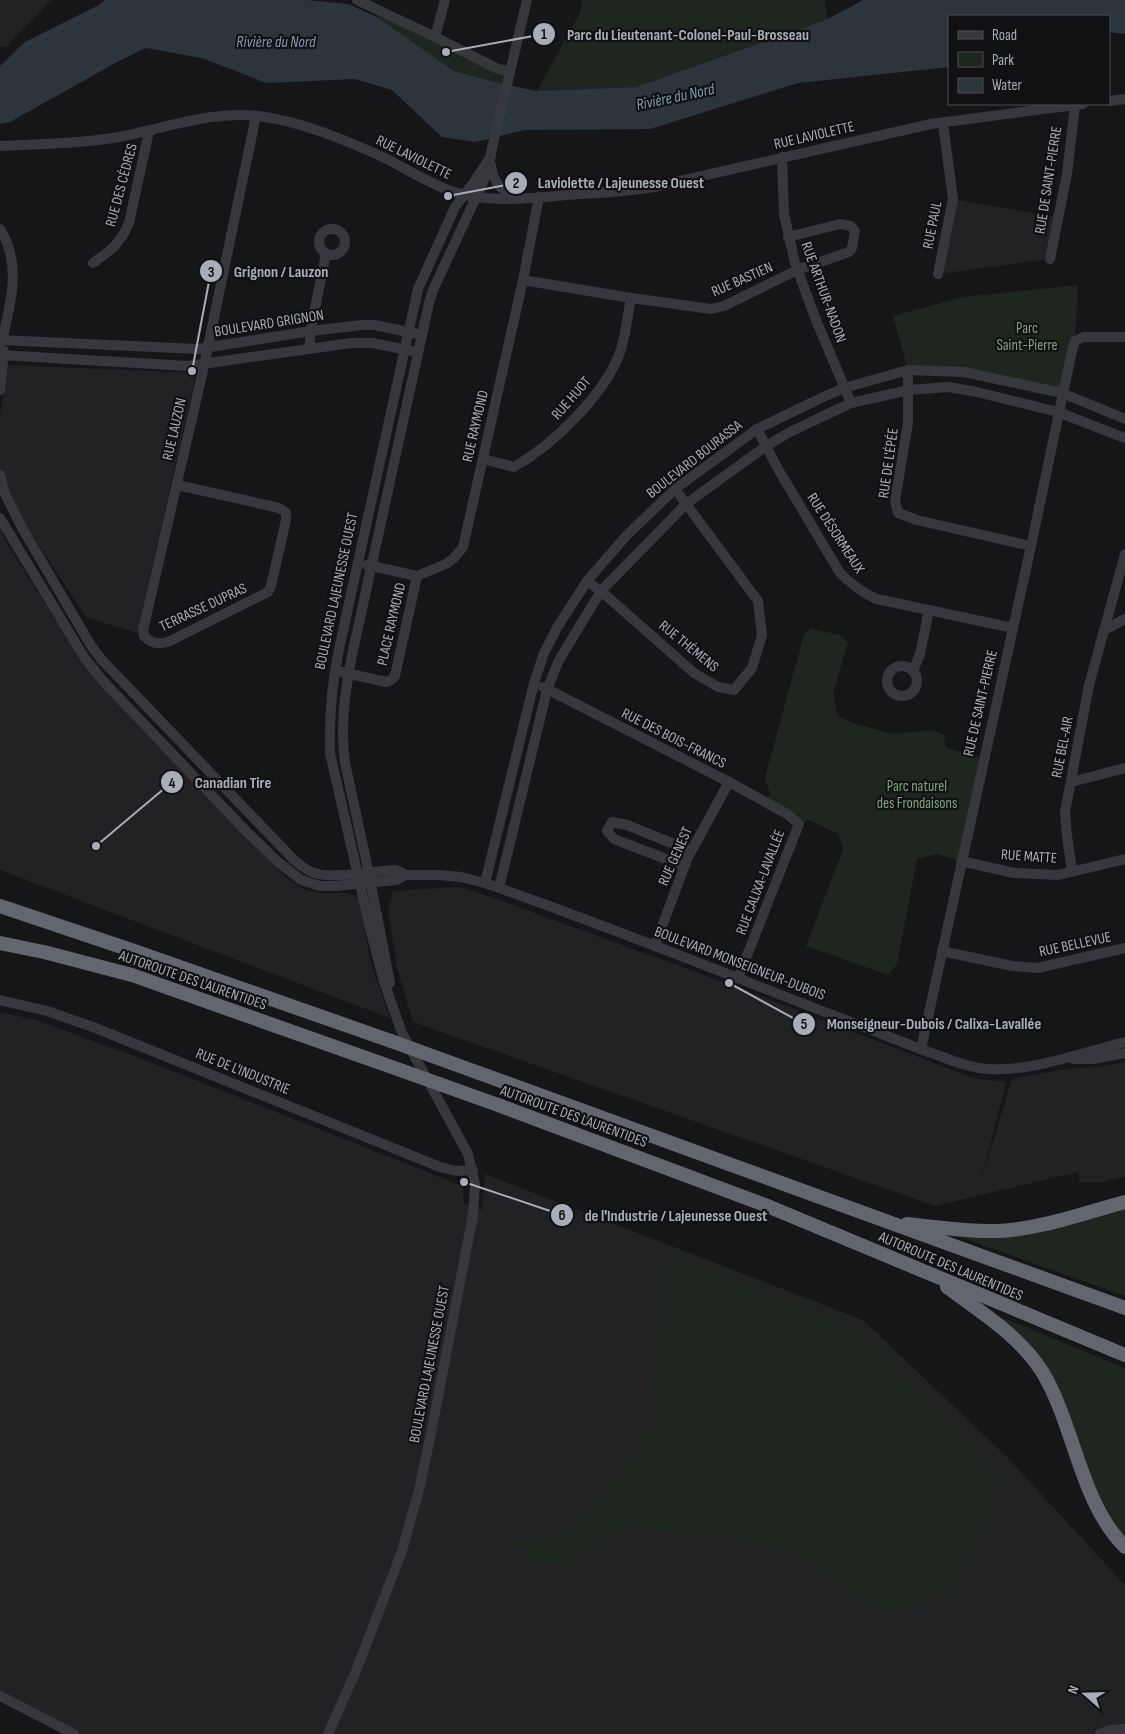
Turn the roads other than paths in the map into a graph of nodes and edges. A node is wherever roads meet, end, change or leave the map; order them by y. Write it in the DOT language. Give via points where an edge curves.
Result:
graph roads {
  1 [pos="357,0"];
  2 [pos="445,0"];
  3 [pos="527,0"];
  4 [pos="435,37"];
  5 [pos="510,72"];
  6 [pos="1125,99"];
  7 [pos="1110,101"];
  8 [pos="1071,105"];
  9 [pos="1079,105"];
  10 [pos="256,116"];
  11 [pos="942,122"];
  12 [pos="149,131"];
  13 [pos="0,146"];
  14 [pos="492,152"];
  15 [pos="782,157"];
  16 [pos="464,194"];
  17 [pos="476,197"];
  18 [pos="538,197"];
  19 [pos="516,198"];
  20 [pos="0,229"];
  21 [pos="788,237"];
  22 [pos="326,254"];
  23 [pos="1050,259"];
  24 [pos="93,263"];
  25 [pos="797,270"];
  26 [pos="938,274"];
  27 [pos="522,280"];
  28 [pos="631,298"];
  29 [pos="311,331"];
  30 [pos="408,332"];
  31 [pos="422,335"];
  32 [pos="1125,337"];
  33 [pos="1,342"];
  34 [pos="207,348"];
  35 [pos="309,349"];
  36 [pos="404,349"];
  37 [pos="418,352"];
  38 [pos="2,356"];
  39 [pos="204,365"];
  40 [pos="908,370"];
  41 [pos="980,375"];
  42 [pos="844,388"];
  43 [pos="0,390"];
  44 [pos="909,390"];
  45 [pos="977,392"];
  46 [pos="1062,393"];
  47 [pos="851,403"];
  48 [pos="1058,412"];
  49 [pos="1125,419"];
  50 [pos="757,428"];
  51 [pos="1125,438"];
  52 [pos="766,446"];
  53 [pos="483,459"];
  54 [pos="0,475"];
  55 [pos="177,485"];
  56 [pos="675,489"];
  57 [pos="686,504"];
  58 [pos="0,518"];
  59 [pos="1031,546"];
  60 [pos="1125,554"];
  61 [pos="357,563"];
  62 [pos="372,566"];
  63 [pos="417,576"];
  64 [pos="587,581"];
  65 [pos="601,591"];
  66 [pos="929,610"];
  67 [pos="1125,619"];
  68 [pos="1013,628"];
  69 [pos="143,630"];
  70 [pos="1104,630"];
  71 [pos="334,670"];
  72 [pos="913,671"];
  73 [pos="348,674"];
  74 [pos="534,683"];
  75 [pos="547,690"];
  76 [pos="1125,768"];
  77 [pos="729,782"];
  78 [pos="1071,782"];
  79 [pos="799,824"];
  80 [pos="691,851"];
  81 [pos="1125,859"];
  82 [pos="961,862"];
  83 [pos="684,866"];
  84 [pos="1072,871"];
  85 [pos="369,872"];
  86 [pos="358,873"];
  87 [pos="406,875"];
  88 [pos="486,883"];
  89 [pos="366,884"];
  90 [pos="499,888"];
  91 [pos="0,901"];
  92 [pos="0,906"];
  93 [pos="32,916"];
  94 [pos="0,939"];
  95 [pos="0,943"];
  96 [pos="655,946"];
  97 [pos="30,948"];
  98 [pos="1125,948"];
  99 [pos="942,950"];
  100 [pos="738,978"];
  101 [pos="0,1000"];
  102 [pos="1125,1042"];
  103 [pos="921,1049"];
  104 [pos="1125,1053"];
  105 [pos="1064,1059"];
  106 [pos="473,1170"];
  107 [pos="1125,1202"];
  108 [pos="886,1222"];
  109 [pos="929,1274"];
  110 [pos="1125,1308"];
  111 [pos="1125,1355"];
  112 [pos="1125,1547"];
  113 [pos="0,1696"];
  114 [pos="1125,1730"];
  115 [pos="74,1734"];
  116 [pos="328,1734"];
  117 [pos="1100,1734"];
  1 -- 4 [label="street"];
  2 -- 4 [label="street"];
  3 -- 5 [label="street, BOULEVARD LAJEUNESSE OUEST"];
  4 -- 5 [label="street"];
  5 -- 14 [label="street, BOULEVARD LAJEUNESSE OUEST"];
  6 -- 7 [label="street"];
  8 -- 11 [label="street, RUE LAVIOLETTE"];
  9 -- 23 [label="street, RUE DE SAINT-PIERRE"];
  10 -- 12 [label="street, RUE LAVIOLETTE" via="195,120"];
  10 -- 16 [label="street, RUE LAVIOLETTE" via="331,136 387,159 430,182"];
  10 -- 34 [label="street, RUE LAUZON"];
  11 -- 15 [label="street, RUE LAVIOLETTE"];
  11 -- 26 [label="street, RUE PAUL" via="953,199"];
  12 -- 13 [label="street, RUE LAVIOLETTE" via="94,140"];
  12 -- 24 [label="street, RUE DES CÈDRES" via="123,236"];
  14 -- 16 [label="street, BOULEVARD LAJEUNESSE OUEST"];
  14 -- 17 [label="street, BOULEVARD LAJEUNESSE OUEST"];
  14 -- 19 [label="street" via="492,173 496,182"];
  15 -- 18 [label="street, RUE LAVIOLETTE" via="654,187"];
  15 -- 21 [label="street, RUE ARTHUR-NADON"];
  16 -- 17 [label="street, RUE LAVIOLETTE"];
  16 -- 30 [label="street, BOULEVARD LAJEUNESSE OUEST" via="418,289"];
  17 -- 19 [label="street, RUE LAVIOLETTE"];
  17 -- 31 [label="street, BOULEVARD LAJEUNESSE OUEST" via="433,290"];
  18 -- 19 [label="street, RUE LAVIOLETTE"];
  18 -- 27 [label="street, RUE RAYMOND"];
  20 -- 33 [label="street" via="9,247 14,271 14,286"];
  21 -- 25 [label="street, RUE ARTHUR-NADON"];
  21 -- 25 [label="street, RUE BASTIEN" via="840,224 846,224 855,231 849,252"];
  22 -- 29 [label="street"];
  25 -- 28 [label="street, RUE BASTIEN" via="724,306 711,309"];
  25 -- 42 [label="street, RUE ARTHUR-NADON"];
  27 -- 28 [label="street, RUE BASTIEN"];
  27 -- 53 [label="street, RUE RAYMOND"];
  28 -- 53 [label="street, RUE HUOT" via="619,354 601,388 568,425 514,467"];
  29 -- 30 [label="street, BOULEVARD GRIGNON" via="375,325"];
  29 -- 34 [label="street, BOULEVARD GRIGNON"];
  29 -- 35 [label="street"];
  30 -- 31 [label="street, BOULEVARD GRIGNON"];
  30 -- 36 [label="street, BOULEVARD LAJEUNESSE OUEST"];
  31 -- 37 [label="street, BOULEVARD LAJEUNESSE OUEST"];
  32 -- 46 [label="street, RUE DE SAINT-PIERRE" via="1084,337 1075,341"];
  33 -- 34 [label="street, BOULEVARD GRIGNON"];
  33 -- 38 [label="street"];
  34 -- 39 [label="street, RUE LAUZON"];
  35 -- 36 [label="street, BOULEVARD GRIGNON" via="362,342"];
  35 -- 39 [label="street, BOULEVARD GRIGNON"];
  36 -- 37 [label="street, BOULEVARD GRIGNON"];
  36 -- 61 [label="street, BOULEVARD LAJEUNESSE OUEST"];
  37 -- 62 [label="street, BOULEVARD LAJEUNESSE OUEST"];
  38 -- 39 [label="street, BOULEVARD GRIGNON"];
  38 -- 43 [label="street"];
  39 -- 55 [label="street, RUE LAUZON"];
  40 -- 41 [label="street, BOULEVARD BOURASSA"];
  40 -- 42 [label="street, BOULEVARD BOURASSA"];
  40 -- 44 [label="street, RUE DE L'ÉPÉE"];
  41 -- 45 [label="street"];
  41 -- 46 [label="street, BOULEVARD BOURASSA"];
  42 -- 47 [label="street, RUE ARTHUR-NADON"];
  42 -- 50 [label="street, BOULEVARD BOURASSA"];
  44 -- 45 [label="street, BOULEVARD BOURASSA" via="948,387"];
  44 -- 47 [label="street, BOULEVARD BOURASSA"];
  44 -- 59 [label="street, RUE DE L'ÉPÉE" via="908,423 895,501 898,513"];
  45 -- 48 [label="street, BOULEVARD BOURASSA"];
  46 -- 48 [label="street, RUE DE SAINT-PIERRE"];
  46 -- 49 [label="street, BOULEVARD BOURASSA"];
  47 -- 52 [label="street, BOULEVARD BOURASSA"];
  48 -- 51 [label="street, BOULEVARD BOURASSA"];
  48 -- 59 [label="street, RUE DE SAINT-PIERRE"];
  50 -- 52 [label="street, RUE DÉSORMEAUX"];
  50 -- 56 [label="street, BOULEVARD BOURASSA"];
  52 -- 57 [label="street, BOULEVARD BOURASSA"];
  52 -- 66 [label="street, RUE DÉSORMEAUX" via="840,573 852,586 877,599"];
  53 -- 63 [label="street, RUE RAYMOND" via="463,547 446,564"];
  54 -- 86 [label="street, BOULEVARD MONSEIGNEUR-DUBOIS" via="5,494 21,526 90,644 118,678 303,868 326,875"];
  55 -- 69 [label="street, RUE LAUZON"];
  55 -- 69 [label="street, TERRASSE DUPRAS" via="275,506 286,513 271,586 261,597 162,644 149,640"];
  56 -- 57 [label="street, RUE THÉMENS"];
  56 -- 64 [label="street, BOULEVARD BOURASSA" via="627,535"];
  57 -- 65 [label="street, BOULEVARD BOURASSA"];
  57 -- 65 [label="street, RUE THÉMENS" via="758,601 762,635 752,668 734,690 718,688 694,673"];
  58 -- 89 [label="street, BOULEVARD MONSEIGNEUR-DUBOIS" via="84,657 109,688 246,831 301,880 320,886"];
  59 -- 68 [label="street, RUE DE SAINT-PIERRE"];
  60 -- 70 [label="street, RUE BEL-AIR"];
  61 -- 62 [label="street"];
  61 -- 71 [label="street, BOULEVARD LAJEUNESSE OUEST"];
  62 -- 63 [label="street"];
  62 -- 73 [label="street, BOULEVARD LAJEUNESSE OUEST"];
  63 -- 73 [label="street, PLACE RAYMOND" via="395,676 386,682"];
  64 -- 65 [label="street, RUE THÉMENS"];
  64 -- 74 [label="street, BOULEVARD BOURASSA" via="558,626"];
  65 -- 75 [label="street, BOULEVARD BOURASSA" via="559,660"];
  66 -- 68 [label="street, RUE DÉSORMEAUX"];
  66 -- 72 [label="street"];
  67 -- 70 [label="street"];
  68 -- 82 [label="street, RUE DE SAINT-PIERRE"];
  70 -- 78 [label="street, RUE BEL-AIR" via="1089,685"];
  71 -- 73 [label="street, PLACE RAYMOND"];
  71 -- 86 [label="street, BOULEVARD LAJEUNESSE OUEST" via="330,753"];
  73 -- 85 [label="street, BOULEVARD LAJEUNESSE OUEST" via="343,747"];
  74 -- 75 [label="street, RUE DES BOIS-FRANCS"];
  74 -- 88 [label="street, BOULEVARD BOURASSA"];
  75 -- 77 [label="street, RUE DES BOIS-FRANCS"];
  75 -- 90 [label="street, BOULEVARD BOURASSA"];
  76 -- 78 [label="street"];
  77 -- 79 [label="street, RUE DES BOIS-FRANCS"];
  77 -- 80 [label="street, RUE GENEST"];
  78 -- 84 [label="street, RUE BEL-AIR" via="1065,812"];
  79 -- 100 [label="street, RUE CALIXA-LAVALLÉE"];
  80 -- 83 [label="street, RUE GENEST"];
  80 -- 83 [label="street" via="626,825 612,822 607,831 614,839"];
  81 -- 84 [label="street, RUE MATTE"];
  82 -- 84 [label="street, RUE MATTE" via="1014,873 1058,874"];
  82 -- 99 [label="street, RUE DE SAINT-PIERRE"];
  83 -- 96 [label="street, RUE GENEST"];
  85 -- 86 [label="street, BOULEVARD MONSEIGNEUR-DUBOIS"];
  85 -- 87 [label="street, BOULEVARD MONSEIGNEUR-DUBOIS" via="396,870"];
  85 -- 89 [label="street, BOULEVARD LAJEUNESSE OUEST"];
  86 -- 89 [label="street, BOULEVARD LAJEUNESSE OUEST"];
  87 -- 88 [label="street, BOULEVARD MONSEIGNEUR-DUBOIS" via="461,877"];
  87 -- 89 [label="street, BOULEVARD MONSEIGNEUR-DUBOIS" via="396,880"];
  88 -- 90 [label="street, BOULEVARD MONSEIGNEUR-DUBOIS"];
  89 -- 106 [label="street, BOULEVARD LAJEUNESSE OUEST" via="402,1033 464,1146"];
  90 -- 96 [label="street, BOULEVARD MONSEIGNEUR-DUBOIS"];
  91 -- 93 [label="highway"];
  92 -- 93 [label="highway, AUTOROUTE DES LAURENTIDES"];
  93 -- 108 [label="highway, AUTOROUTE DES LAURENTIDES, bridge" via="391,1041"];
  94 -- 97 [label="highway"];
  95 -- 97 [label="highway, AUTOROUTE DES LAURENTIDES"];
  96 -- 100 [label="street, BOULEVARD MONSEIGNEUR-DUBOIS"];
  97 -- 109 [label="highway, AUTOROUTE DES LAURENTIDES, bridge" via="149,981 403,1071 742,1196"];
  98 -- 99 [label="street, RUE BELLEVUE" via="1037,968 1012,966"];
  99 -- 103 [label="street, RUE DE SAINT-PIERRE"];
  100 -- 103 [label="street, BOULEVARD MONSEIGNEUR-DUBOIS"];
  101 -- 106 [label="street, RUE DE L'INDUSTRIE" via="93,1026 440,1167 456,1171"];
  102 -- 105 [label="street, BOULEVARD MONSEIGNEUR-DUBOIS"];
  103 -- 105 [label="street, BOULEVARD MONSEIGNEUR-DUBOIS" via="969,1066 991,1069"];
  104 -- 105 [label="street, BOULEVARD MONSEIGNEUR-DUBOIS" via="1094,1059"];
  106 -- 116 [label="street, BOULEVARD LAJEUNESSE OUEST" via="473,1215 419,1490 402,1551"];
  107 -- 108 [label="highway" via="1008,1230"];
  108 -- 110 [label="highway, AUTOROUTE DES LAURENTIDES"];
  109 -- 111 [label="highway, AUTOROUTE DES LAURENTIDES"];
  109 -- 112 [label="highway" via="1006,1331 1038,1365 1059,1404 1098,1507"];
  113 -- 115 [label="street"];
  114 -- 117 [label="street"];
}
